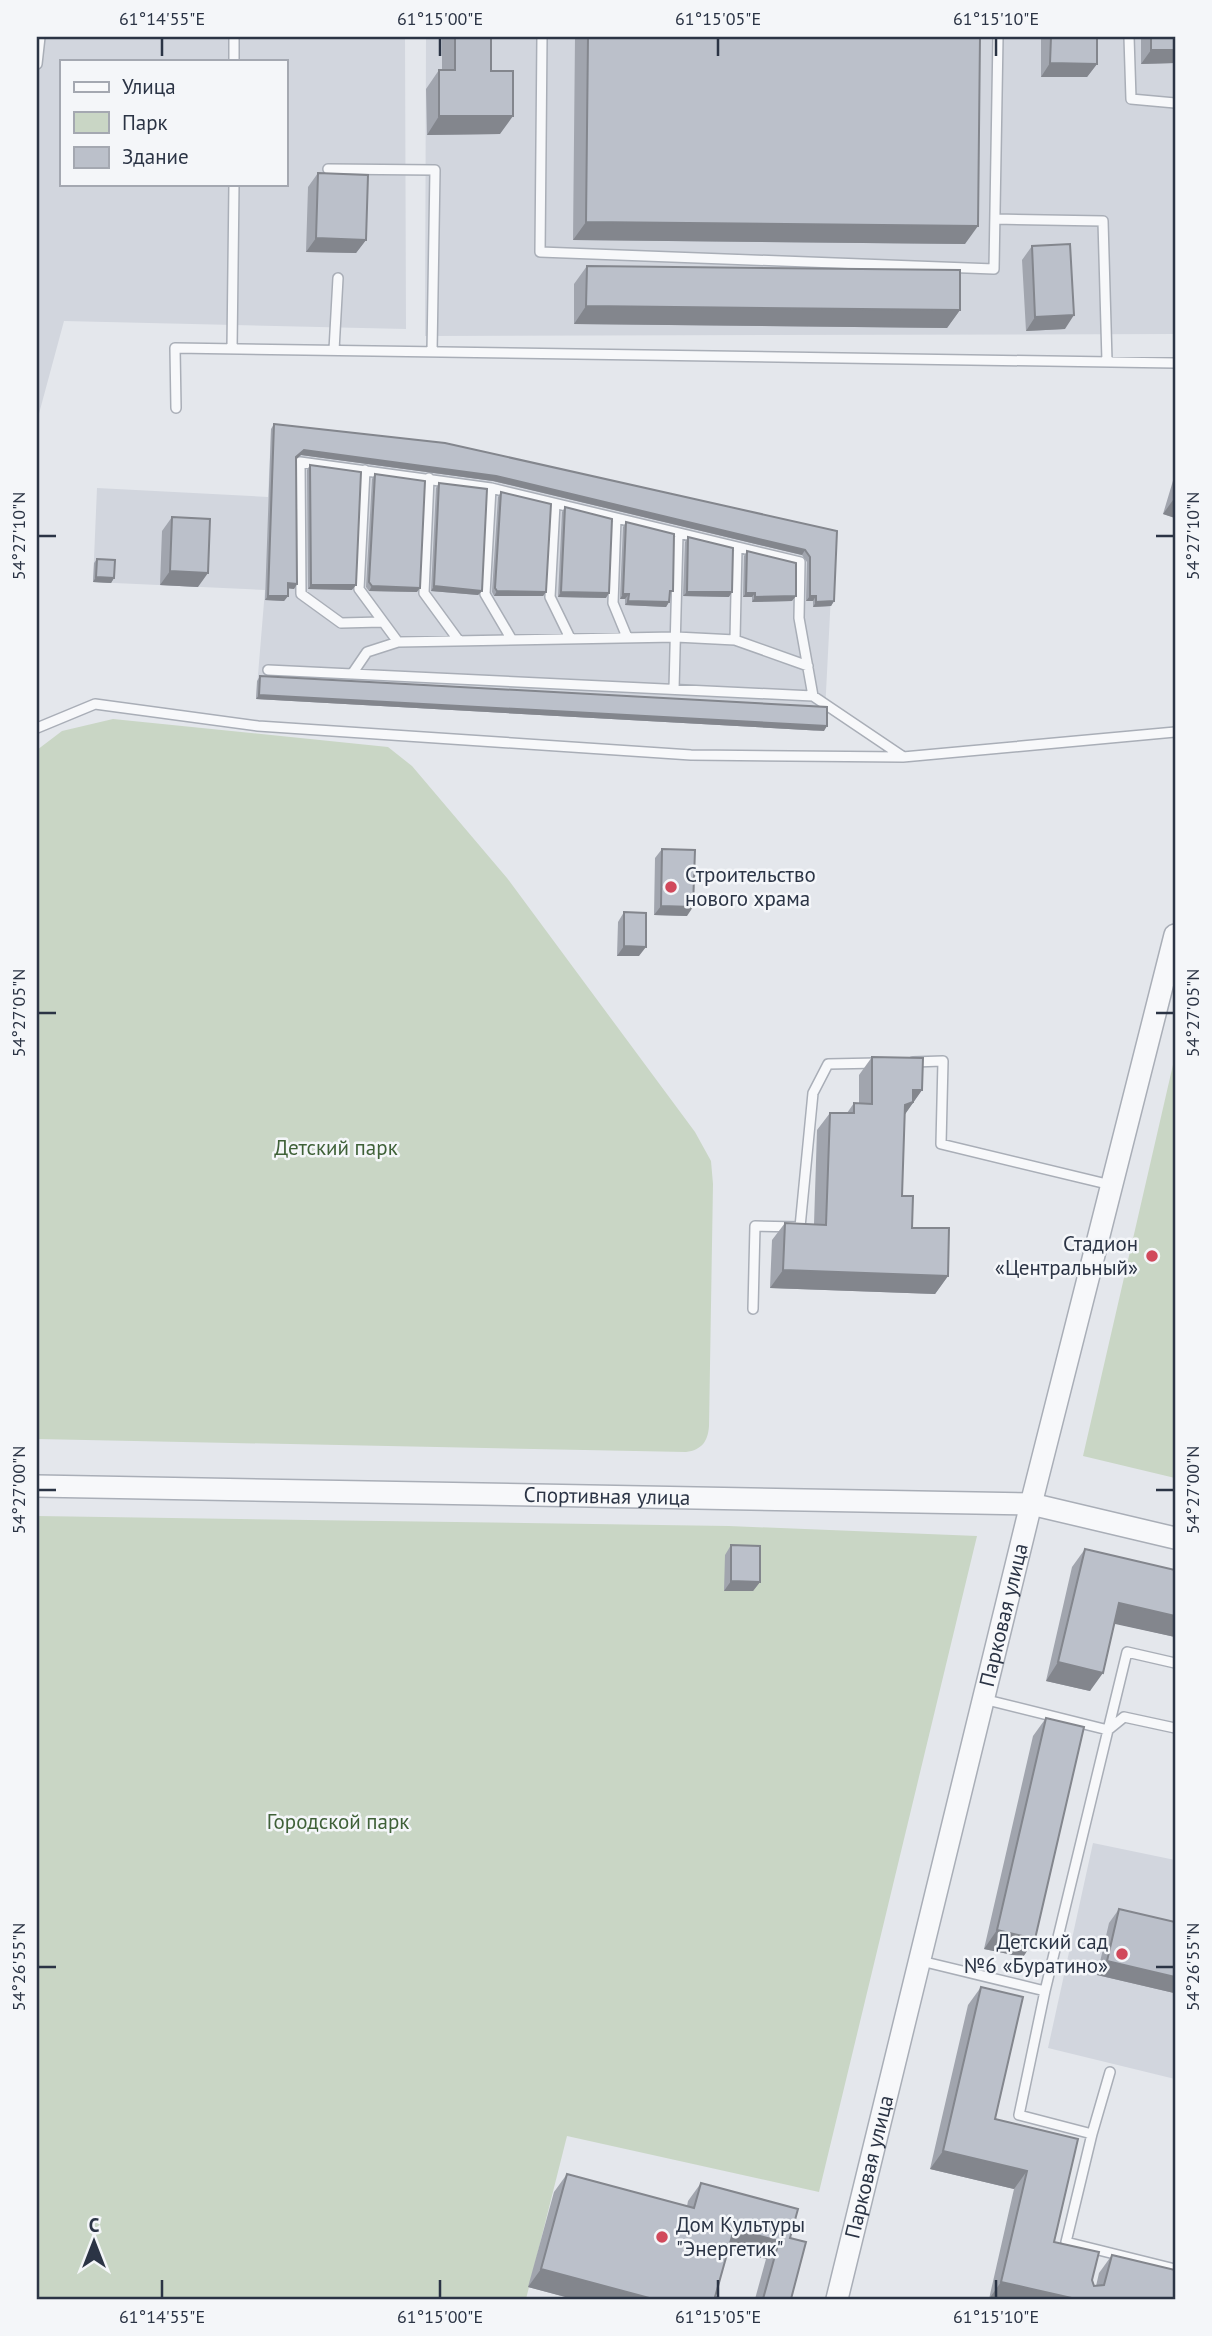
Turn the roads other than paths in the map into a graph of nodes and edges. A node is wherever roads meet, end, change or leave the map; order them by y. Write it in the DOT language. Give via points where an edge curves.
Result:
graph roads {
  1 [pos="40,37"];
  2 [pos="234,37"];
  3 [pos="542,37"];
  4 [pos="998,37"];
  5 [pos="1129,37"];
  6 [pos="234,60"];
  7 [pos="37,64"];
  8 [pos="1175,103"];
  9 [pos="328,169"];
  10 [pos="234,186"];
  11 [pos="995,219"];
  12 [pos="338,278"];
  13 [pos="232,349"];
  14 [pos="334,350"];
  15 [pos="432,352"];
  16 [pos="1107,361"];
  17 [pos="1175,363"];
  18 [pos="176,408"];
  19 [pos="365,470"];
  20 [pos="429,478"];
  21 [pos="491,488"];
  22 [pos="555,504"];
  23 [pos="616,518"];
  24 [pos="678,533"];
  25 [pos="737,547"];
  26 [pos="382,622"];
  27 [pos="627,637"];
  28 [pos="676,637"];
  29 [pos="570,638"];
  30 [pos="512,640"];
  31 [pos="735,640"];
  32 [pos="458,641"];
  33 [pos="398,642"];
  34 [pos="808,666"];
  35 [pos="268,670"];
  36 [pos="352,674"];
  37 [pos="674,689"];
  38 [pos="813,696"];
  39 [pos="37,728"];
  40 [pos="1175,732"];
  41 [pos="903,757"];
  42 [pos="1175,935"];
  43 [pos="892,1062"];
  44 [pos="905,1062"];
  45 [pos="1112,1185"];
  46 [pos="753,1309"];
  47 [pos="37,1486"];
  48 [pos="1031,1504"];
  49 [pos="1175,1538"];
  50 [pos="1175,1663"];
  51 [pos="983,1699"];
  52 [pos="1175,1728"];
  53 [pos="1108,1730"];
  54 [pos="920,1961"];
  55 [pos="1045,1991"];
  56 [pos="1110,2071"];
  57 [pos="1092,2134"];
  58 [pos="1098,2250"];
  59 [pos="1095,2262"];
  60 [pos="1175,2269"];
  61 [pos="838,2299"];
  1 -- 7 [label="lane"];
  2 -- 6 [label="lane"];
  3 -- 11 [label="lane" via="540,253 995,269"];
  4 -- 11 [label="lane"];
  5 -- 8 [label="lane" via="1131,99"];
  9 -- 15 [label="lane" via="435,170"];
  10 -- 13 [label="lane"];
  11 -- 16 [label="lane" via="1103,220"];
  12 -- 14 [label="lane"];
  13 -- 14 [label="lane"];
  13 -- 18 [label="lane" via="175,348"];
  14 -- 15 [label="lane"];
  15 -- 16 [label="lane"];
  16 -- 17 [label="lane"];
  19 -- 20 [label="lane"];
  19 -- 26 [label="lane" via="359,589"];
  19 -- 26 [label="lane" via="300,462 301,594 341,624"];
  20 -- 21 [label="lane"];
  20 -- 32 [label="lane" via="424,593"];
  21 -- 22 [label="lane"];
  21 -- 30 [label="lane" via="485,594"];
  22 -- 23 [label="lane"];
  22 -- 29 [label="lane" via="550,597"];
  23 -- 24 [label="lane"];
  23 -- 27 [label="lane" via="613,603"];
  24 -- 25 [label="lane"];
  24 -- 28 [label="lane"];
  25 -- 31 [label="lane"];
  25 -- 34 [label="lane" via="800,562 799,618"];
  26 -- 33 [label="lane"];
  27 -- 28 [label="lane"];
  27 -- 29 [label="lane"];
  28 -- 31 [label="lane"];
  28 -- 37 [label="lane"];
  29 -- 30 [label="lane"];
  30 -- 32 [label="lane"];
  31 -- 34 [label="lane"];
  32 -- 33 [label="lane"];
  33 -- 36 [label="lane" via="368,652"];
  34 -- 38 [label="lane"];
  35 -- 36 [label="lane"];
  36 -- 37 [label="lane"];
  37 -- 38 [label="lane"];
  38 -- 41 [label="lane"];
  39 -- 41 [label="lane" via="95,704 258,726 691,755"];
  40 -- 41 [label="lane"];
  42 -- 45 [label="street, Парковая улица"];
  43 -- 46 [label="lane" via="828,1064 813,1093 800,1227 755,1226"];
  44 -- 45 [label="lane" via="943,1061 942,1144"];
  45 -- 48 [label="street, Парковая улица"];
  47 -- 48 [label="street, Спортивная улица"];
  48 -- 49 [label="street, Спортивная улица"];
  48 -- 51 [label="street, Парковая улица"];
  50 -- 53 [label="lane" via="1127,1652"];
  51 -- 53 [label="lane"];
  51 -- 54 [label="street, Парковая улица"];
  52 -- 53 [label="lane" via="1124,1717"];
  53 -- 55 [label="lane"];
  54 -- 55 [label="lane"];
  54 -- 61 [label="street, Парковая улица"];
  55 -- 57 [label="lane" via="1019,2115"];
  56 -- 57 [label="lane"];
  57 -- 58 [label="lane" via="1066,2242"];
  58 -- 59 [label="lane"];
  58 -- 60 [label="lane"];
}
